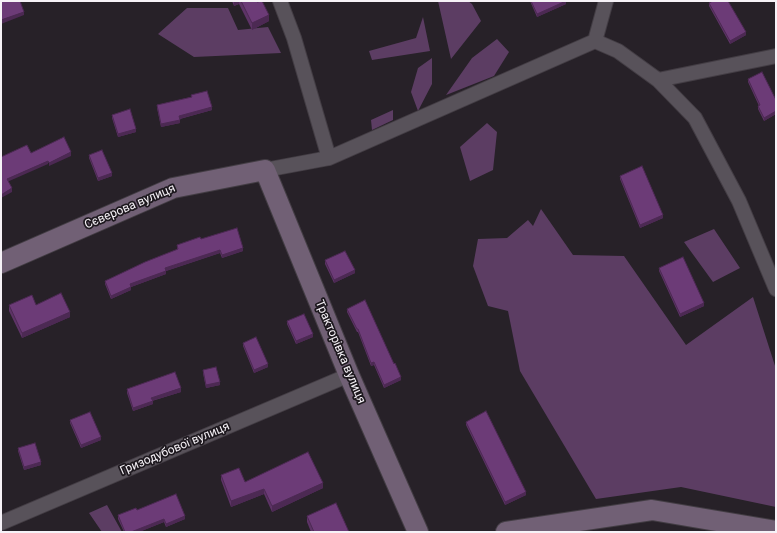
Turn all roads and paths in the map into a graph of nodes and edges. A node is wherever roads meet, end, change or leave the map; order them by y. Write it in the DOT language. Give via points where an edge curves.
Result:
graph roads {
  1 [pos="280,1"];
  2 [pos="606,1"];
  3 [pos="594,41"];
  4 [pos="776,56"];
  5 [pos="658,80"];
  6 [pos="330,158"];
  7 [pos="265,170"];
  8 [pos="1,262"];
  9 [pos="776,289"];
  10 [pos="349,375"];
  11 [pos="1,523"];
  12 [pos="776,531"];
  13 [pos="418,532"];
  14 [pos="506,532"];
  1 -- 6 [label="street" via="294,38"];
  2 -- 3 [label="street"];
  3 -- 5 [label="street" via="618,52"];
  3 -- 6 [label="street"];
  4 -- 5 [label="street"];
  5 -- 9 [label="street" via="695,118 739,201"];
  6 -- 7 [label="street"];
  7 -- 8 [label="main road, Сєверова вулиця" via="173,188"];
  7 -- 10 [label="main road, Тракторівка вулиця"];
  10 -- 11 [label="street, Гризодубової вулиця"];
  10 -- 13 [label="main road, Тракторівка вулиця"];
  12 -- 14 [label="main road" via="652,510"];
}
